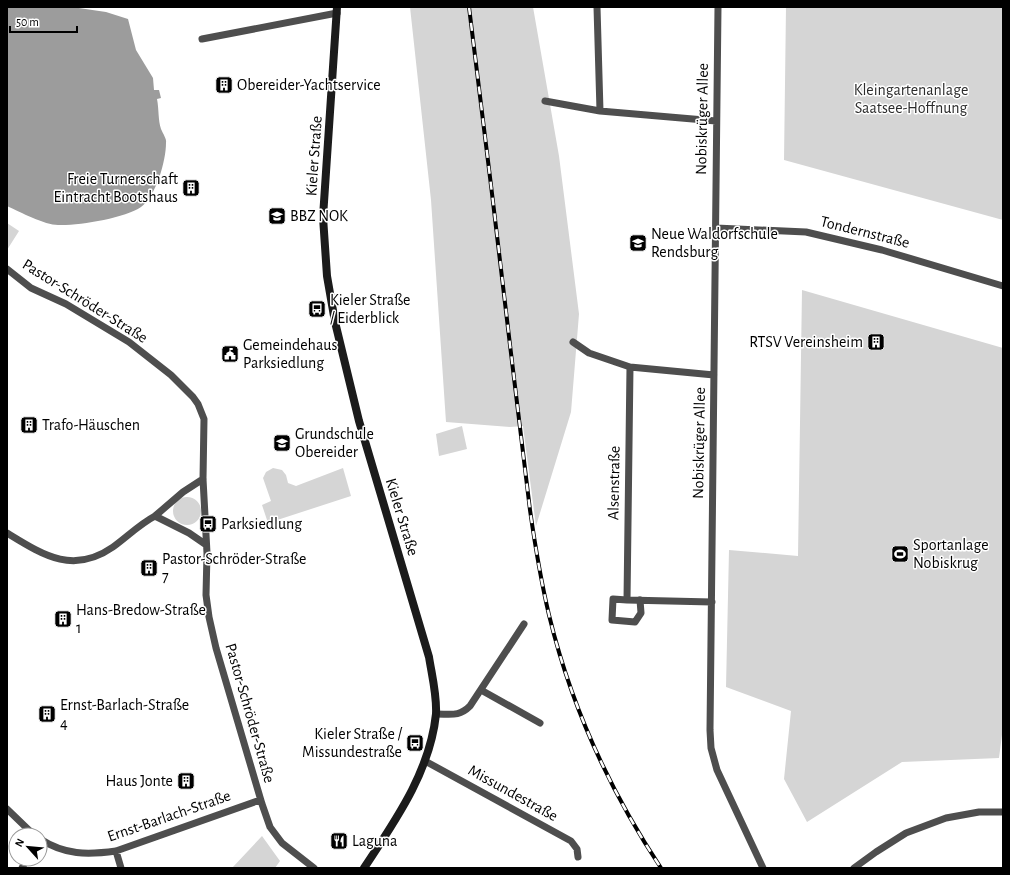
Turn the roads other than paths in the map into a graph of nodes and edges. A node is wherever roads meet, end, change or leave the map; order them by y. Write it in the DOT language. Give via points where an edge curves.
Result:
graph roads {
  1 [pos="598,7"];
  2 [pos="718,7"];
  3 [pos="337,10"];
  4 [pos="202,39"];
  5 [pos="545,101"];
  6 [pos="600,111"];
  7 [pos="716,121"];
  8 [pos="716,228"];
  9 [pos="7,269"];
  10 [pos="1003,286"];
  11 [pos="572,342"];
  12 [pos="630,367"];
  13 [pos="714,375"];
  14 [pos="203,479"];
  15 [pos="155,516"];
  16 [pos="7,533"];
  17 [pos="205,544"];
  18 [pos="627,600"];
  19 [pos="640,600"];
  20 [pos="712,602"];
  21 [pos="524,624"];
  22 [pos="481,690"];
  23 [pos="436,714"];
  24 [pos="540,723"];
  25 [pos="425,761"];
  26 [pos="260,800"];
  27 [pos="7,809"];
  28 [pos="1003,812"];
  29 [pos="26,827"];
  30 [pos="48,844"];
  31 [pos="116,851"];
  32 [pos="578,858"];
  33 [pos="121,868"];
  34 [pos="314,868"];
  35 [pos="364,868"];
  36 [pos="763,868"];
  37 [pos="854,868"];
  1 -- 6 [label="street"];
  2 -- 7 [label="street, Nobiskrüger Allee"];
  3 -- 4 [label="street, Kieler Straße"];
  3 -- 23 [label="main road, Kieler Straße" via="323,217 327,276 358,421 430,657"];
  5 -- 6 [label="street"];
  6 -- 7 [label="street"];
  7 -- 8 [label="street, Nobiskrüger Allee"];
  8 -- 10 [label="street, Tondernstraße" via="806,232 882,250"];
  8 -- 13 [label="street, Nobiskrüger Allee"];
  9 -- 14 [label="street, Pastor-Schröder-Straße" via="31,288 66,304 129,342 171,375 193,397 204,419"];
  11 -- 12 [label="street" via="590,353"];
  12 -- 13 [label="street"];
  12 -- 18 [label="street, Alsenstraße"];
  13 -- 20 [label="street, Nobiskrüger Allee"];
  14 -- 15 [label="street"];
  14 -- 17 [label="street, Pastor-Schröder-Straße"];
  15 -- 16 [label="street" via="143,522 104,553 84,560 57,559 33,549"];
  15 -- 17 [label="street"];
  17 -- 26 [label="street, Pastor-Schröder-Straße" via="208,617"];
  18 -- 19 [label="street"];
  18 -- 19 [label="street" via="613,600 612,620 635,622 641,613"];
  19 -- 20 [label="street"];
  20 -- 36 [label="street, Nobiskrüger Allee" via="711,748 717,770"];
  21 -- 22 [label="street"];
  22 -- 23 [label="street" via="464,712 454,715"];
  22 -- 24 [label="street"];
  23 -- 25 [label="main road, Kieler Straße"];
  25 -- 32 [label="street, Missundestraße" via="571,841 577,849"];
  25 -- 35 [label="main road, Kieler Straße" via="410,795"];
  26 -- 31 [label="street, Ernst-Barlach-Straße"];
  26 -- 34 [label="street, Pastor-Schröder-Straße" via="270,827 282,843"];
  27 -- 29 [label="street"];
  28 -- 37 [label="street" via="979,812 946,818 906,833"];
  30 -- 31 [label="street, Ernst-Barlach-Straße" via="79,853"];
  31 -- 33 [label="street"];
}
